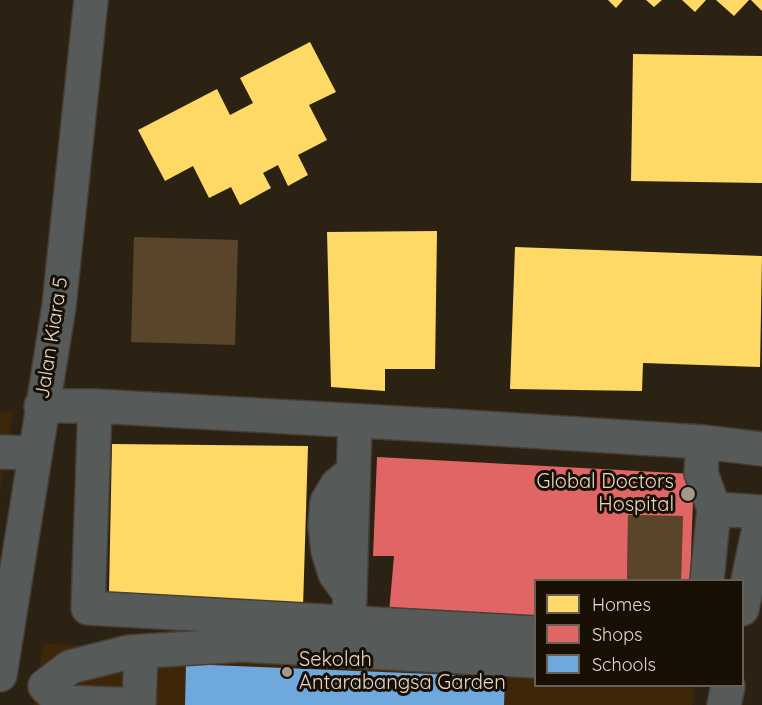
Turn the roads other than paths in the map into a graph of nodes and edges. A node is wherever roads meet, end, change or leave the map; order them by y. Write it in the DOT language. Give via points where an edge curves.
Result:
graph roads {
  1 [pos="91,0"];
  2 [pos="41,406"];
  3 [pos="95,406"];
  4 [pos="355,422"];
  5 [pos="704,442"];
  6 [pos="762,449"];
  7 [pos="0,452"];
  8 [pos="34,453"];
  9 [pos="714,509"];
  10 [pos="760,527"];
  11 [pos="707,579"];
  12 [pos="744,600"];
  13 [pos="349,609"];
  14 [pos="534,633"];
  15 [pos="141,652"];
  16 [pos="534,661"];
  17 [pos="0,675"];
  18 [pos="728,687"];
  19 [pos="43,695"];
  20 [pos="724,705"];
  1 -- 2 [label="street, Jalan Kiara 5" via="58,306"];
  2 -- 3 [label="street"];
  2 -- 8 [label="street, Jalan Kiara 5"];
  3 -- 4 [label="street"];
  3 -- 13 [label="street" via="88,608"];
  4 -- 5 [label="street"];
  4 -- 13 [label="street"];
  5 -- 6 [label="street"];
  5 -- 9 [label="street" via="701,473"];
  7 -- 8 [label="street"];
  8 -- 17 [label="street, Jalan Kiara 5"];
  9 -- 10 [label="street"];
  9 -- 11 [label="street"];
  10 -- 12 [label="street"];
  13 -- 14 [label="street"];
  15 -- 16 [label="street" via="242,645"];
  15 -- 19 [label="street" via="70,667"];
  15 -- 19 [label="street" via="139,705 61,702"];
  18 -- 20 [label="street"];
}
